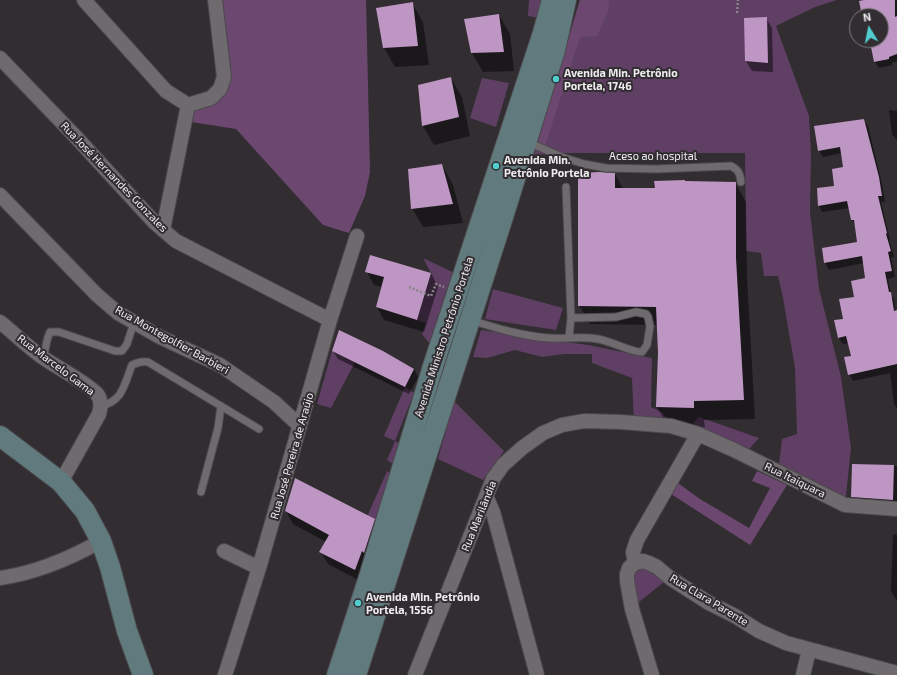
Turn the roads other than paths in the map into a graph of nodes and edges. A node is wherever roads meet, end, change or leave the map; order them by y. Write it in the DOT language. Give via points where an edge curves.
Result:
graph roads {
  1 [pos="84,0"];
  2 [pos="215,0"];
  3 [pos="552,0"];
  4 [pos="566,0"];
  5 [pos="0,58"];
  6 [pos="188,105"];
  7 [pos="517,139"];
  8 [pos="741,182"];
  9 [pos="566,187"];
  10 [pos="0,195"];
  11 [pos="163,230"];
  12 [pos="357,236"];
  13 [pos="461,318"];
  14 [pos="571,318"];
  15 [pos="330,320"];
  16 [pos="0,322"];
  17 [pos="134,322"];
  18 [pos="569,337"];
  19 [pos="43,358"];
  20 [pos="221,406"];
  21 [pos="100,410"];
  22 [pos="300,426"];
  23 [pos="259,429"];
  24 [pos="698,434"];
  25 [pos="0,436"];
  26 [pos="61,482"];
  27 [pos="201,492"];
  28 [pos="486,496"];
  29 [pos="897,509"];
  30 [pos="101,541"];
  31 [pos="224,551"];
  32 [pos="635,563"];
  33 [pos="259,568"];
  34 [pos="0,578"];
  35 [pos="809,650"];
  36 [pos="419,672"];
  37 [pos="892,673"];
  38 [pos="143,675"];
  39 [pos="225,675"];
  40 [pos="337,675"];
  41 [pos="356,675"];
  42 [pos="537,675"];
  43 [pos="652,675"];
  44 [pos="803,675"];
  1 -- 6 [label="street" via="166,91"];
  2 -- 6 [label="street" via="224,77 220,89 211,98"];
  3 -- 7 [label="street, Avenida Ministro Petrônio Portela"];
  4 -- 7 [label="street, Avenida Ministro Petrônio Portela" via="555,50"];
  5 -- 11 [label="street, Rua José Hernandes Gonzales"];
  6 -- 11 [label="street"];
  7 -- 8 [label="lane, Aceso ao hospital" via="562,157 606,168 731,166 737,169"];
  7 -- 13 [label="street, Avenida Ministro Petrônio Portela"];
  9 -- 14 [label="lane"];
  10 -- 17 [label="street, Rua Montegolfier Barbieri" via="97,295 118,313"];
  11 -- 15 [label="street, Rua José Hernandes Gonzales" via="176,241"];
  12 -- 15 [label="street, Rua José Pereira de Araújo"];
  13 -- 18 [label="lane" via="533,336"];
  13 -- 40 [label="street, Avenida Ministro Petrônio Portela" via="434,363 370,577"];
  13 -- 41 [label="street, Avenida Ministro Petrônio Portela"];
  14 -- 18 [label="lane"];
  14 -- 18 [label="lane" via="616,317 641,312 648,317 650,326 647,345 642,352 600,339"];
  15 -- 22 [label="street, Rua José Pereira de Araújo"];
  16 -- 19 [label="street, Rua Marcelo Gama"];
  17 -- 19 [label="lane" via="122,351 59,332 51,332 48,334"];
  17 -- 22 [label="street, Rua Montegolfier Barbieri" via="220,365 274,402"];
  19 -- 21 [label="street, Rua Marcelo Gama" via="97,394 100,398"];
  20 -- 21 [label="lane" via="153,364 142,361 132,366 114,402"];
  20 -- 23 [label="lane"];
  20 -- 27 [label="lane" via="218,428"];
  21 -- 26 [label="street"];
  22 -- 33 [label="street, Rua José Pereira de Araújo"];
  24 -- 28 [label="street, Rua Marilândia" via="671,426 621,422 584,421 562,425 543,433 503,465 493,478"];
  24 -- 29 [label="street, Rua Itaiquara" via="845,505"];
  24 -- 32 [label="street" via="637,540 632,552"];
  25 -- 26 [label="street"];
  26 -- 30 [label="street" via="85,511"];
  28 -- 36 [label="street, Rua Marilândia"];
  28 -- 42 [label="street" via="493,512"];
  30 -- 34 [label="street" via="29,573"];
  30 -- 38 [label="street" via="127,631"];
  31 -- 33 [label="street"];
  32 -- 35 [label="street, Rua Clara Parente" via="649,563 709,603 759,631 786,644"];
  32 -- 43 [label="street" via="629,568 627,581 632,609"];
  33 -- 39 [label="street, Rua José Pereira de Araújo"];
  35 -- 37 [label="street, Rua Clara Parente"];
  35 -- 44 [label="street"];
}
